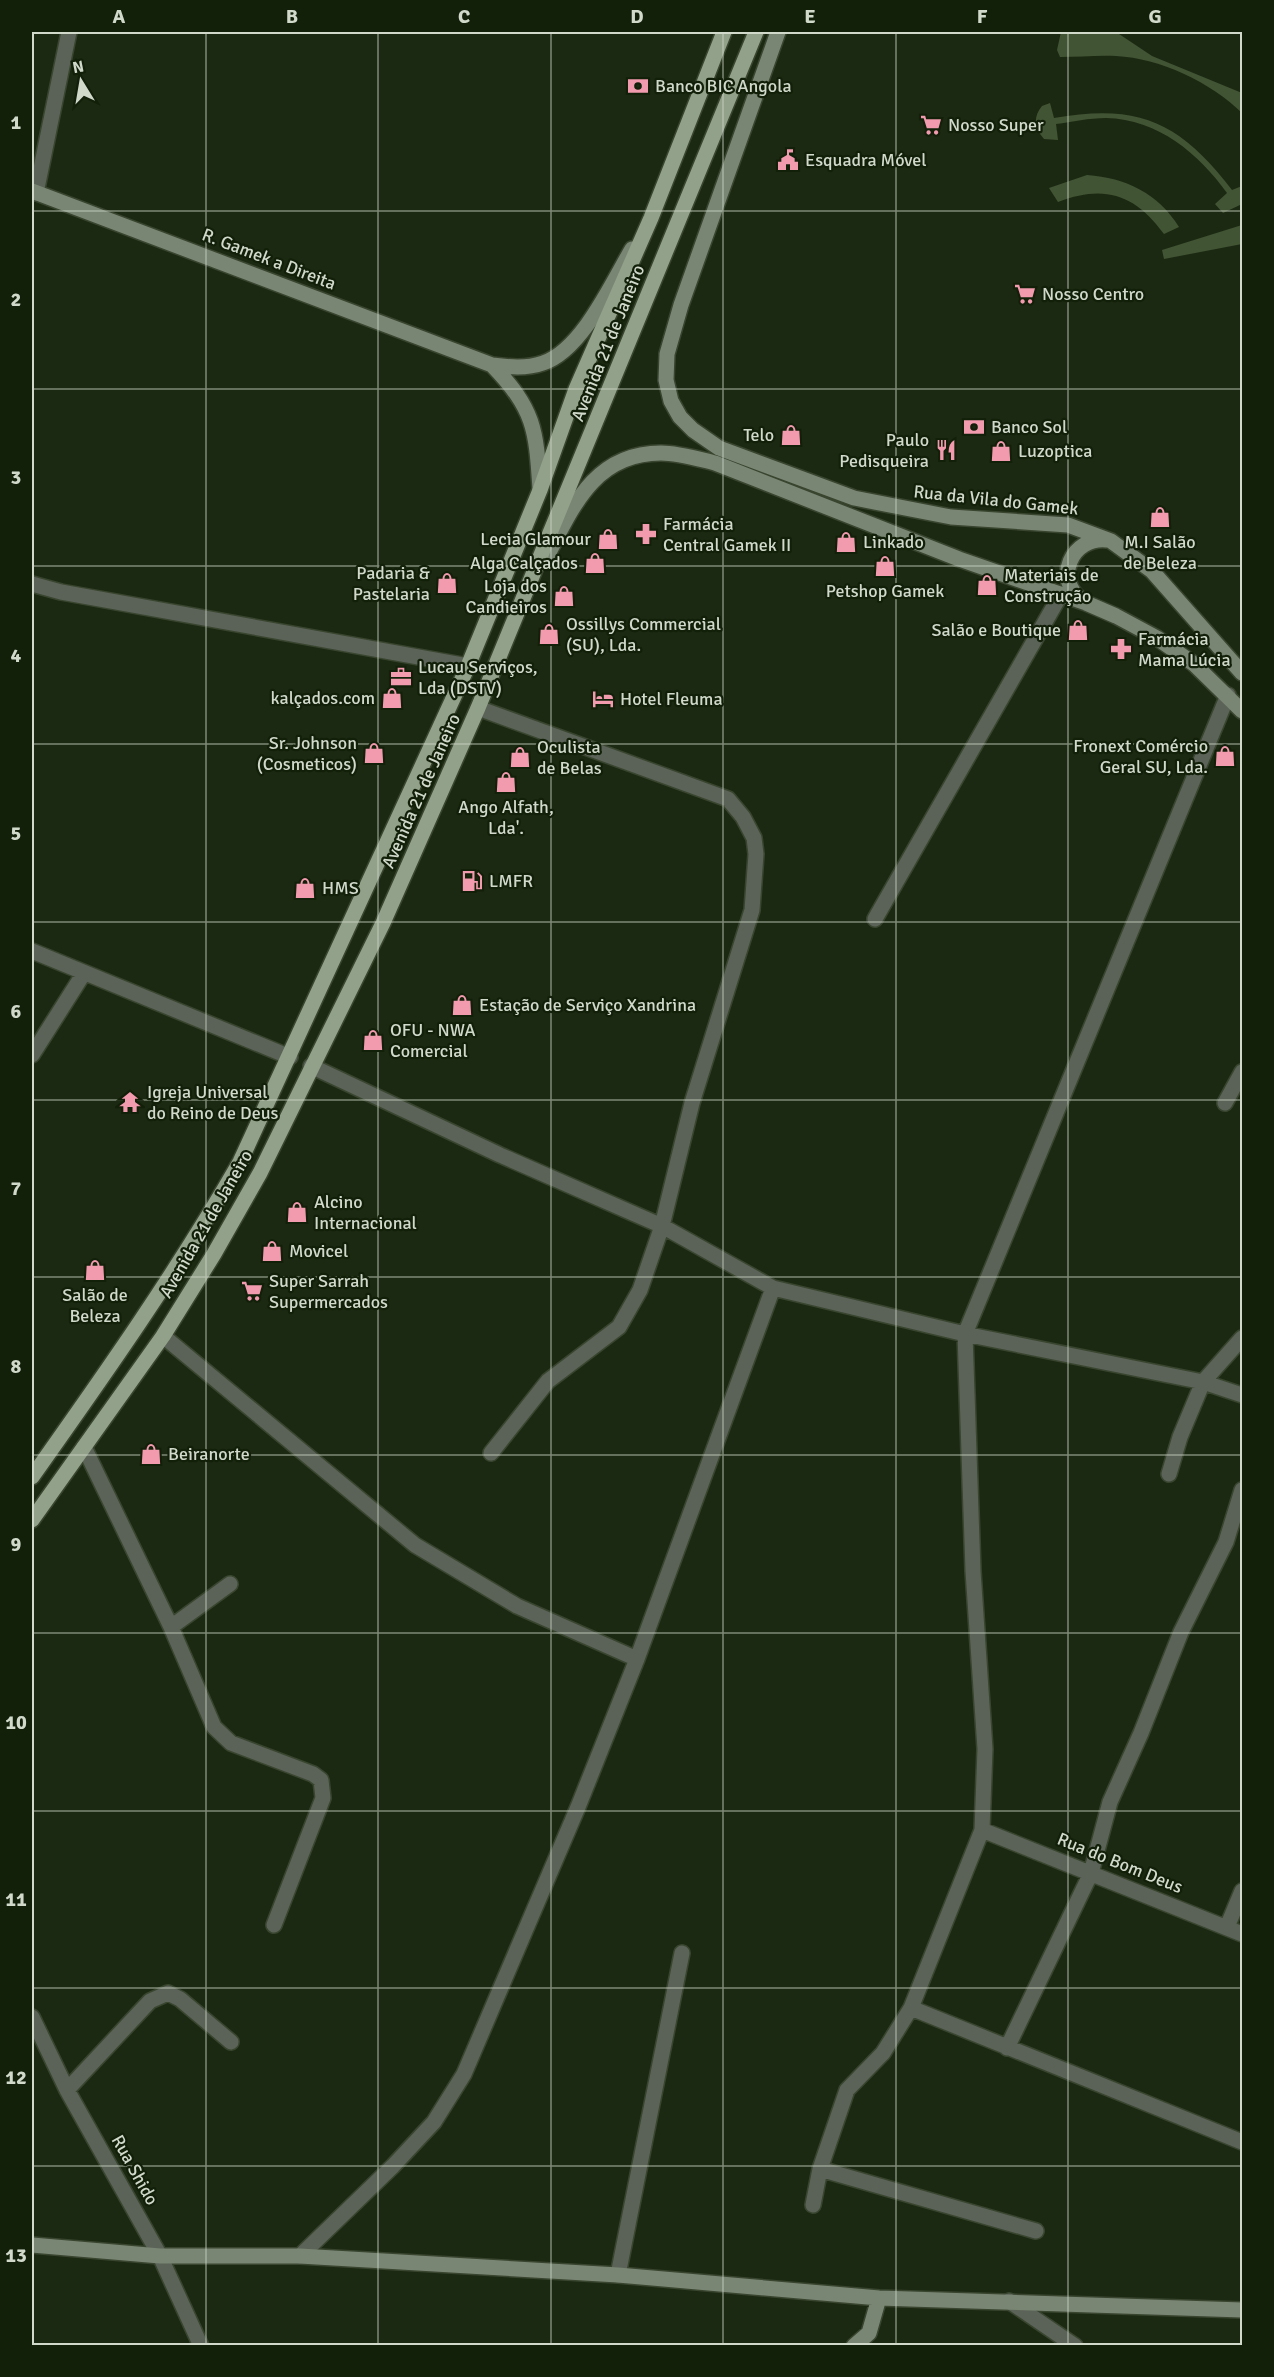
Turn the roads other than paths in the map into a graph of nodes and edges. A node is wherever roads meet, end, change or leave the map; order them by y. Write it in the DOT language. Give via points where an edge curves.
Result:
graph roads {
  1 [pos="69,32"];
  2 [pos="724,32"];
  3 [pos="756,32"];
  4 [pos="778,32"];
  5 [pos="34,192"];
  6 [pos="651,218"];
  7 [pos="492,365"];
  8 [pos="540,490"];
  9 [pos="1111,541"];
  10 [pos="32,584"];
  11 [pos="1061,594"];
  12 [pos="1086,603"];
  13 [pos="520,607"];
  14 [pos="468,666"];
  15 [pos="1242,673"];
  16 [pos="1228,695"];
  17 [pos="478,708"];
  18 [pos="1242,711"];
  19 [pos="875,919"];
  20 [pos="32,951"];
  21 [pos="84,973"];
  22 [pos="32,1055"];
  23 [pos="290,1057"];
  24 [pos="311,1066"];
  25 [pos="1242,1072"];
  26 [pos="1225,1103"];
  27 [pos="662,1226"];
  28 [pos="773,1288"];
  29 [pos="965,1334"];
  30 [pos="163,1336"];
  31 [pos="1242,1338"];
  32 [pos="1203,1382"];
  33 [pos="1242,1395"];
  34 [pos="84,1447"];
  35 [pos="491,1454"];
  36 [pos="1169,1474"];
  37 [pos="32,1477"];
  38 [pos="1242,1490"];
  39 [pos="32,1520"];
  40 [pos="230,1584"];
  41 [pos="171,1627"];
  42 [pos="638,1659"];
  43 [pos="982,1830"];
  44 [pos="1091,1873"];
  45 [pos="1242,1891"];
  46 [pos="274,1926"];
  47 [pos="1227,1927"];
  48 [pos="1242,1934"];
  49 [pos="682,1953"];
  50 [pos="911,2008"];
  51 [pos="32,2017"];
  52 [pos="231,2042"];
  53 [pos="1007,2048"];
  54 [pos="67,2090"];
  55 [pos="1242,2142"];
  56 [pos="820,2169"];
  57 [pos="813,2205"];
  58 [pos="1036,2231"];
  59 [pos="32,2245"];
  60 [pos="160,2256"];
  61 [pos="300,2256"];
  62 [pos="618,2275"];
  63 [pos="879,2298"];
  64 [pos="1009,2301"];
  65 [pos="1242,2307"];
  66 [pos="869,2339"];
  67 [pos="201,2346"];
  68 [pos="854,2346"];
  69 [pos="1075,2346"];
  1 -- 5 [label="street"];
  2 -- 6 [label="main road, Avenida 21 de Janeiro"];
  3 -- 13 [label="main road, Avenida 21 de Janeiro"];
  4 -- 9 [label="main road, Rua da Vila do Gamek" via="681,305 667,354 670,401 693,430 719,448 830,490 951,517 1068,525"];
  5 -- 7 [label="main road, R. Gamek a Direita"];
  6 -- 7 [label="main road" via="585,326 558,355 518,368"];
  6 -- 8 [label="main road, Avenida 21 de Janeiro" via="576,389"];
  7 -- 8 [label="main road" via="525,404 537,435"];
  8 -- 14 [label="main road, Avenida 21 de Janeiro"];
  9 -- 12 [label="main road" via="1090,541 1070,560 1068,582"];
  9 -- 15 [label="main road, Rua da Vila do Gamek" via="1152,571"];
  10 -- 14 [label="street"];
  11 -- 12 [label="main road"];
  11 -- 13 [label="main road" via="959,559 715,463 662,453 645,454 607,468 593,480 578,498"];
  11 -- 19 [label="street"];
  12 -- 16 [label="main road" via="1157,638"];
  13 -- 17 [label="main road, Avenida 21 de Janeiro"];
  14 -- 23 [label="main road, Avenida 21 de Janeiro"];
  16 -- 18 [label="main road"];
  16 -- 29 [label="street"];
  17 -- 24 [label="main road, Avenida 21 de Janeiro" via="383,922"];
  17 -- 27 [label="street" via="728,799 754,838 752,910 692,1102"];
  20 -- 21 [label="street"];
  21 -- 22 [label="street"];
  21 -- 23 [label="street"];
  23 -- 37 [label="main road, Avenida 21 de Janeiro" via="240,1162 199,1234"];
  24 -- 27 [label="street"];
  24 -- 30 [label="main road, Avenida 21 de Janeiro" via="260,1173"];
  25 -- 26 [label="street"];
  27 -- 28 [label="street"];
  27 -- 35 [label="street" via="640,1290 619,1327 548,1381"];
  28 -- 29 [label="street"];
  28 -- 42 [label="street"];
  29 -- 32 [label="street"];
  29 -- 43 [label="street" via="973,1571 986,1749"];
  30 -- 34 [label="main road, Avenida 21 de Janeiro"];
  30 -- 42 [label="street" via="415,1545 517,1606"];
  31 -- 32 [label="street"];
  32 -- 33 [label="street"];
  32 -- 36 [label="street" via="1179,1437"];
  34 -- 39 [label="main road, Avenida 21 de Janeiro"];
  34 -- 41 [label="street"];
  38 -- 44 [label="street" via="1226,1542 1181,1632 1110,1802"];
  40 -- 41 [label="street"];
  41 -- 46 [label="street" via="221,1736 321,1780 323,1798"];
  42 -- 61 [label="street" via="464,2074 434,2122"];
  43 -- 44 [label="street, Rua do Bom Deus"];
  43 -- 50 [label="street"];
  44 -- 47 [label="street, Rua do Bom Deus"];
  44 -- 53 [label="street"];
  45 -- 47 [label="street"];
  47 -- 48 [label="street, Rua do Bom Deus"];
  49 -- 62 [label="street"];
  50 -- 53 [label="street"];
  50 -- 56 [label="street" via="883,2053 847,2090"];
  51 -- 54 [label="street, Rua Shido"];
  52 -- 54 [label="street" via="168,1993 150,2001"];
  53 -- 55 [label="street"];
  54 -- 60 [label="street, Rua Shido"];
  56 -- 57 [label="street"];
  56 -- 58 [label="street"];
  59 -- 60 [label="main road"];
  60 -- 61 [label="main road"];
  60 -- 67 [label="street, Rua Shido"];
  61 -- 62 [label="main road"];
  62 -- 63 [label="main road"];
  63 -- 64 [label="main road"];
  63 -- 66 [label="main road"];
  64 -- 65 [label="main road"];
  64 -- 69 [label="street"];
  66 -- 68 [label="main road"];
}
